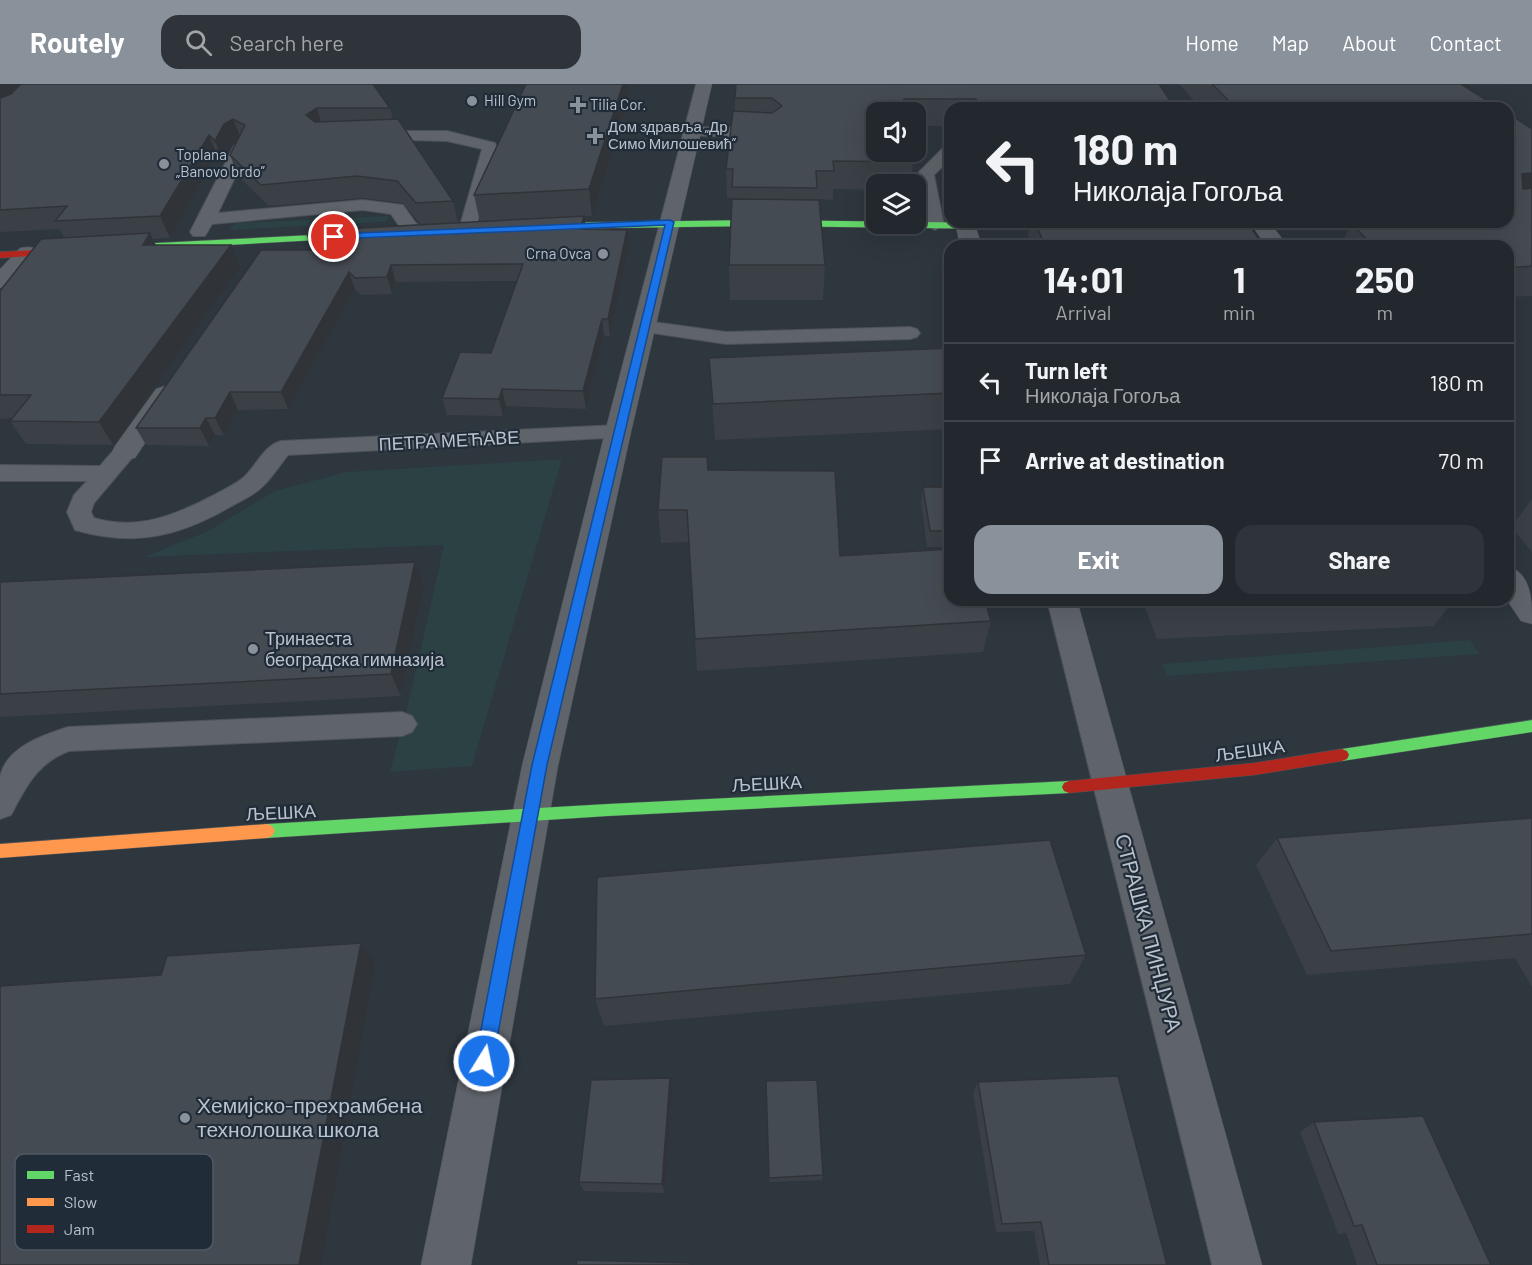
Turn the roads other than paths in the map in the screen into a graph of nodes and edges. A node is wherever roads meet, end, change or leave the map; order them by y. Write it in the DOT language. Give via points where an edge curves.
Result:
graph roads {
  1 [pos="704,84"];
  2 [pos="693,132"];
  3 [pos="772,134"];
  4 [pos="355,136"];
  5 [pos="242,146"];
  6 [pos="944,156"];
  7 [pos="205,219"];
  8 [pos="670,222"];
  9 [pos="935,225"];
  10 [pos="524,227"];
  11 [pos="1080,228"];
  12 [pos="1198,228"];
  13 [pos="1288,228"];
  14 [pos="468,229"];
  15 [pos="1270,230"];
  16 [pos="422,232"];
  17 [pos="395,233"];
  18 [pos="361,235"];
  19 [pos="968,236"];
  20 [pos="272,240"];
  21 [pos="192,244"];
  22 [pos="122,248"];
  23 [pos="86,250"];
  24 [pos="28,253"];
  25 [pos="0,255"];
  26 [pos="253,267"];
  27 [pos="0,281"];
  28 [pos="646,327"];
  29 [pos="910,333"];
  30 [pos="178,374"];
  31 [pos="618,432"];
  32 [pos="125,452"];
  33 [pos="0,473"];
  34 [pos="105,474"];
  35 [pos="1514,587"];
  36 [pos="1064,606"];
  37 [pos="1532,613"];
  38 [pos="402,724"];
  39 [pos="1532,726"];
  40 [pos="1110,785"];
  41 [pos="0,806"];
  42 [pos="530,816"];
  43 [pos="0,851"];
  44 [pos="446,1265"];
  45 [pos="1237,1265"];
  1 -- 2 [label="street"];
  2 -- 3 [label="lane"];
  2 -- 8 [label="street"];
  4 -- 14 [label="lane" via="450,138 481,141 489,146"];
  5 -- 7 [label="lane"];
  6 -- 9 [label="lane" via="925,174"];
  7 -- 16 [label="lane" via="363,205 397,209 408,226"];
  7 -- 21 [label="lane"];
  8 -- 9 [label="street"];
  8 -- 10 [label="street"];
  8 -- 28 [label="street"];
  9 -- 19 [label="street"];
  11 -- 19 [label="street"];
  12 -- 15 [label="street"];
  13 -- 15 [label="street"];
  16 -- 17 [label="street"];
  18 -- 20 [label="street"];
  20 -- 21 [label="street"];
  20 -- 26 [label="street"];
  21 -- 22 [label="street"];
  23 -- 24 [label="street"];
  24 -- 25 [label="street"];
  24 -- 27 [label="street"];
  28 -- 29 [label="lane" via="726,338"];
  28 -- 31 [label="street"];
  30 -- 32 [label="street"];
  31 -- 34 [label="lane, ПЕТРА МЕЋАВЕ" via="281,448 250,484 202,514 164,528 131,533 103,531 84,524 78,512"];
  31 -- 42 [label="street"];
  32 -- 34 [label="lane"];
  33 -- 34 [label="lane"];
  35 -- 37 [label="street"];
  36 -- 40 [label="street, СТРАШКА ПИНЏУРА"];
  38 -- 41 [label="lane" via="68,739 38,749 19,769"];
  39 -- 40 [label="street, ЉЕШКА" via="1312,760"];
  40 -- 42 [label="street, ЉЕШКА"];
  40 -- 45 [label="street, СТРАШКА ПИНЏУРА"];
  42 -- 43 [label="street, ЉЕШКА" via="176,836"];
  42 -- 44 [label="street"];
}
